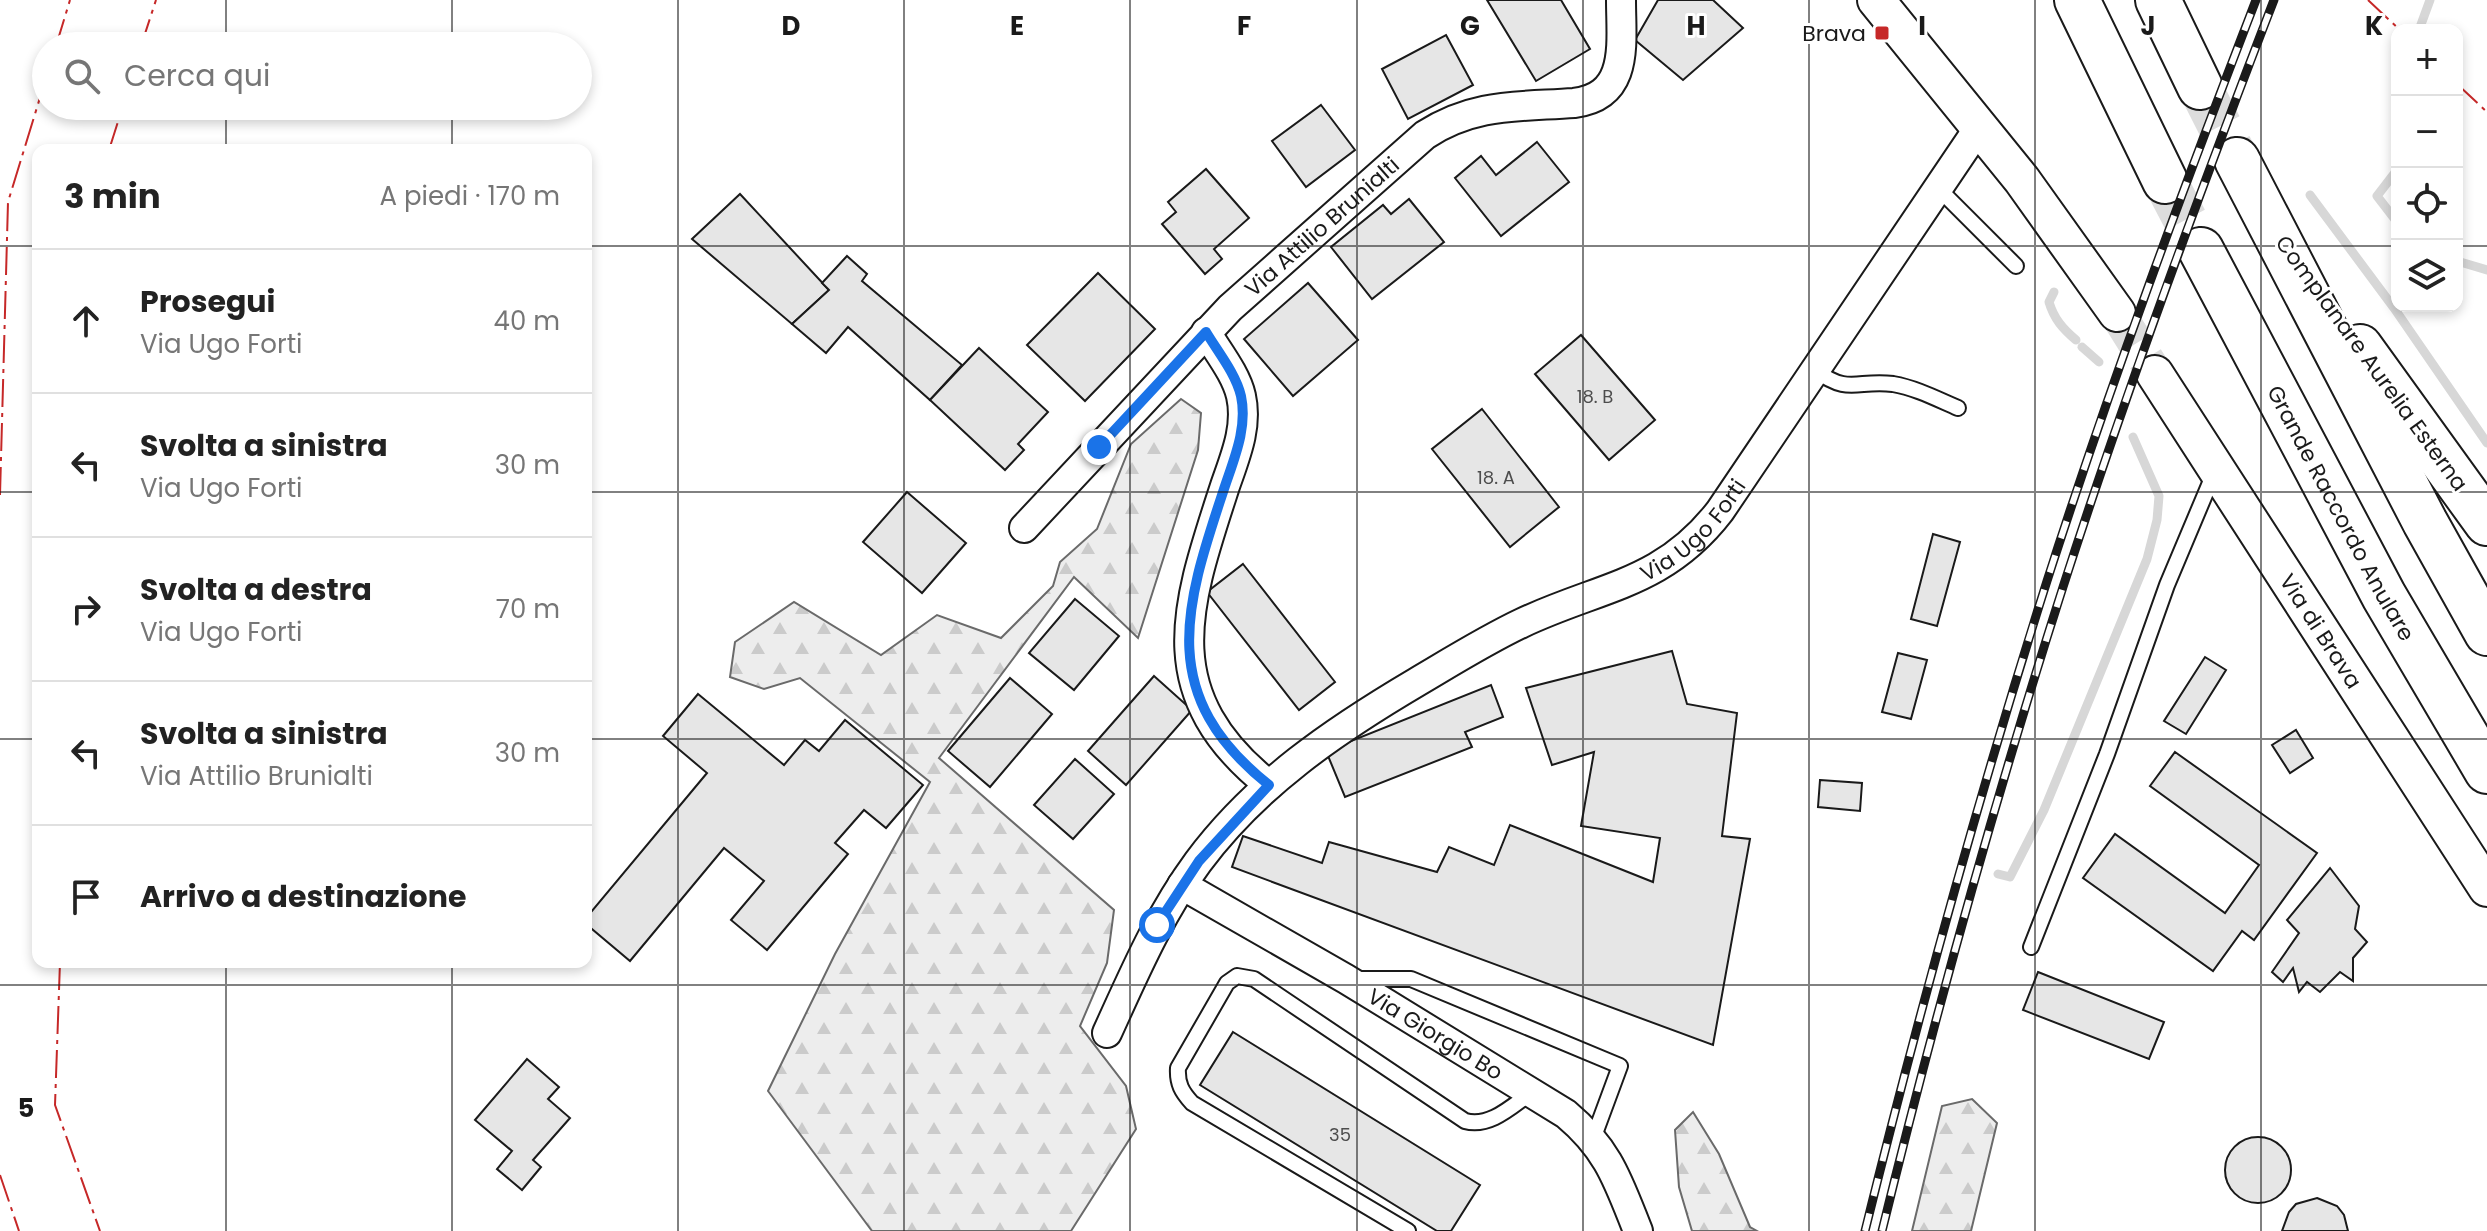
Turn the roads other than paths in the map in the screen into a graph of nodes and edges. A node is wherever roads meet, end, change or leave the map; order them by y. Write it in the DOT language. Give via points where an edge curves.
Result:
graph roads {
  1 [pos="1621,0"];
  2 [pos="1876,0"];
  3 [pos="2077,0"];
  4 [pos="2158,0"];
  5 [pos="2200,87"];
  6 [pos="1980,126"];
  7 [pos="2237,160"];
  8 [pos="2165,181"];
  9 [pos="1937,187"];
  10 [pos="2258,203"];
  11 [pos="2201,250"];
  12 [pos="2016,266"];
  13 [pos="2117,313"];
  14 [pos="1206,332"];
  15 [pos="1815,370"];
  16 [pos="2155,374"];
  17 [pos="1958,408"];
  18 [pos="2217,467"];
  19 [pos="2487,523"];
  20 [pos="1024,528"];
  21 [pos="2487,633"];
  22 [pos="2487,771"];
  23 [pos="1269,785"];
  24 [pos="1182,885"];
  25 [pos="2487,888"];
  26 [pos="2031,947"];
  27 [pos="1346,979"];
  28 [pos="1107,1033"];
  29 [pos="1532,1092"];
  30 [pos="1593,1139"];
  31 [pos="1408,1231"];
  32 [pos="1638,1231"];
  1 -- 14 [label="street, Via Attilio Brunialti" via="1618,70 1603,94 1586,102 1497,107 1437,126"];
  2 -- 6 [label="street"];
  3 -- 8 [label="highway"];
  4 -- 5 [label="highway"];
  6 -- 9 [label="street, Via Ugo Forti"];
  6 -- 13 [label="street"];
  7 -- 10 [label="highway"];
  9 -- 12 [label="lane"];
  9 -- 15 [label="street, Via Ugo Forti"];
  10 -- 19 [label="highway, Complanare Aurelia Esterna"];
  10 -- 21 [label="highway"];
  11 -- 22 [label="highway, Grande Raccordo Anulare" via="2384,596"];
  14 -- 20 [label="street, Via Attilio Brunialti"];
  14 -- 23 [label="street" via="1241,394 1242,423 1194,590 1188,659 1214,724 1240,759"];
  15 -- 17 [label="lane" via="1836,384 1903,386"];
  15 -- 23 [label="street, Via Ugo Forti" via="1720,511 1687,548 1641,576 1494,637 1365,713"];
  16 -- 18 [label="street, Via di Brava"];
  18 -- 25 [label="street, Via di Brava"];
  18 -- 26 [label="lane"];
  23 -- 24 [label="street, Via Ugo Forti" via="1220,835"];
  24 -- 27 [label="street, Via Giorgio Bo"];
  24 -- 28 [label="street, Via Ugo Forti" via="1157,925"];
  27 -- 29 [label="street, Via Giorgio Bo"];
  27 -- 30 [label="lane" via="1411,979 1620,1066"];
  29 -- 30 [label="street, Via Giorgio Bo"];
  29 -- 31 [label="lane" via="1493,1119 1465,1121 1254,979 1237,976 1227,983 1178,1068 1183,1092 1192,1103"];
  30 -- 32 [label="street, Via Giorgio Bo" via="1613,1169"];
}
